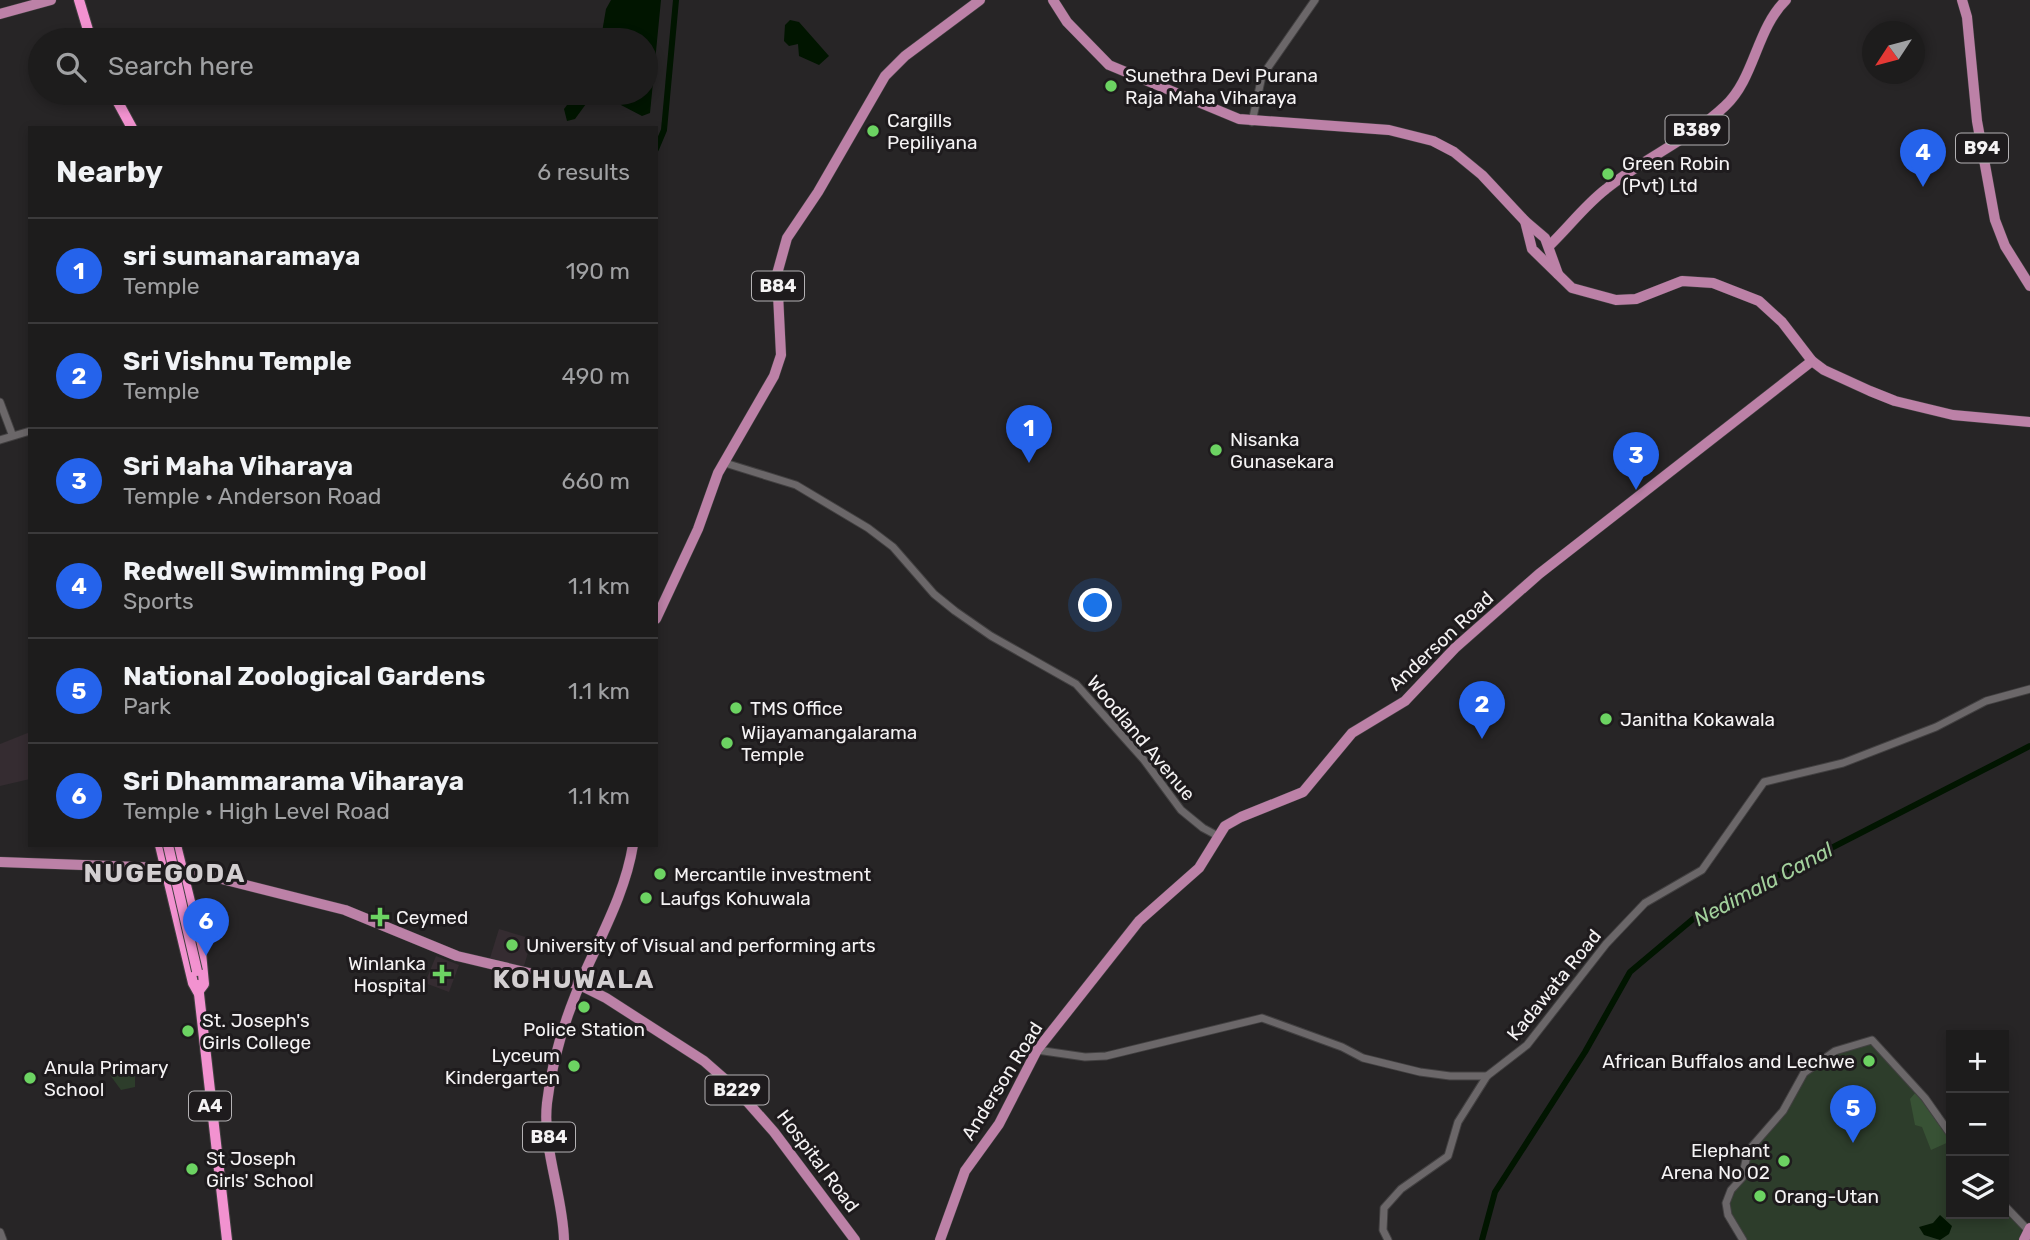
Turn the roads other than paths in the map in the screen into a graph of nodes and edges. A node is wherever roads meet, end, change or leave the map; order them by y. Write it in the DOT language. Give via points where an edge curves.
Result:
graph roads {
  1 [pos="51,0"];
  2 [pos="79,0"];
  3 [pos="90,0"];
  4 [pos="980,0"];
  5 [pos="1053,0"];
  6 [pos="1315,0"];
  7 [pos="1786,0"];
  8 [pos="1962,0"];
  9 [pos="0,14"];
  10 [pos="84,21"];
  11 [pos="87,28"];
  12 [pos="120,105"];
  13 [pos="1252,122"];
  14 [pos="131,126"];
  15 [pos="1525,221"];
  16 [pos="1569,223"];
  17 [pos="1541,236"];
  18 [pos="1548,247"];
  19 [pos="1533,249"];
  20 [pos="1558,274"];
  21 [pos="2030,286"];
  22 [pos="1812,361"];
  23 [pos="0,402"];
  24 [pos="2030,422"];
  25 [pos="28,431"];
  26 [pos="12,434"];
  27 [pos="0,440"];
  28 [pos="725,463"];
  29 [pos="658,614"];
  30 [pos="2030,689"];
  31 [pos="1218,836"];
  32 [pos="161,847"];
  33 [pos="168,847"];
  34 [pos="177,847"];
  35 [pos="632,847"];
  36 [pos="0,862"];
  37 [pos="166,867"];
  38 [pos="186,870"];
  39 [pos="193,909"];
  40 [pos="178,912"];
  41 [pos="580,985"];
  42 [pos="198,992"];
  43 [pos="1037,1050"];
  44 [pos="1487,1076"];
  45 [pos="1946,1128"];
  46 [pos="2009,1211"];
  47 [pos="0,1232"];
  48 [pos="2027,1233"];
  49 [pos="3,1240"];
  50 [pos="227,1240"];
  51 [pos="564,1240"];
  52 [pos="855,1240"];
  53 [pos="940,1240"];
  54 [pos="1388,1240"];
  55 [pos="1743,1240"];
  1 -- 9 [label="main road"];
  2 -- 10 [label="highway"];
  3 -- 10 [label="highway"];
  4 -- 28 [label="main road, B84" via="885,76 787,238 777,274 781,355"];
  5 -- 13 [label="main road" via="1067,22 1125,75"];
  6 -- 13 [label="street" via="1262,76"];
  7 -- 16 [label="main road, B389" via="1772,16 1727,104 1690,137 1608,187"];
  8 -- 21 [label="main road, B94" via="1995,220 2004,246"];
  10 -- 11 [label="highway"];
  12 -- 14 [label="highway"];
  13 -- 15 [label="main road" via="1389,130 1433,141 1482,175"];
  15 -- 17 [label="main road"];
  15 -- 19 [label="main road"];
  16 -- 17 [label="main road, B389"];
  16 -- 18 [label="main road, B389"];
  17 -- 18 [label="main road"];
  17 -- 19 [label="main road"];
  18 -- 19 [label="main road"];
  18 -- 20 [label="main road"];
  19 -- 20 [label="main road"];
  20 -- 22 [label="main road" via="1572,288 1616,300 1636,299 1682,281 1734,289 1767,306"];
  22 -- 24 [label="main road" via="1858,386 1914,406 1953,415"];
  22 -- 31 [label="main road, Anderson Road" via="1539,574 1455,648 1405,701 1352,733 1303,792 1241,817"];
  23 -- 26 [label="street"];
  25 -- 26 [label="street"];
  26 -- 27 [label="street"];
  28 -- 29 [label="main road, B84"];
  28 -- 31 [label="street, Woodland Avenue" via="796,485 868,528 893,547 955,611 1076,684 1144,760 1181,810"];
  30 -- 44 [label="street, Kadawata Road" via="1986,701 1936,727 1843,764 1764,782 1702,870 1646,903 1606,944 1527,1045"];
  31 -- 43 [label="main road, Anderson Road" via="1199,868 1139,921"];
  32 -- 37 [label="highway, A4"];
  33 -- 42 [label="highway, A4, bridge"];
  34 -- 38 [label="highway, A4"];
  35 -- 41 [label="main road, B84" via="616,902"];
  36 -- 37 [label="main road, Hospital Road"];
  37 -- 38 [label="main road, Hospital Road"];
  37 -- 40 [label="highway, A4"];
  38 -- 39 [label="highway, A4"];
  38 -- 41 [label="main road, Hospital Road" via="345,910 457,956"];
  39 -- 40 [label="highway"];
  39 -- 42 [label="highway, A4" via="204,975"];
  40 -- 42 [label="highway, A4"];
  41 -- 51 [label="main road, B84" via="547,1106"];
  41 -- 52 [label="main road, Hospital Road / B229" via="704,1060 736,1089"];
  42 -- 50 [label="highway, A4"];
  43 -- 44 [label="street" via="1106,1056 1262,1018 1363,1058 1420,1072"];
  43 -- 53 [label="main road, Anderson Road" via="999,1124 965,1171"];
  44 -- 54 [label="street, Kadawata Road" via="1460,1118 1448,1157 1401,1189 1384,1208 1383,1230"];
  45 -- 55 [label="street" via="1872,1040 1835,1051 1804,1073 1783,1111 1748,1151 1742,1178 1726,1203"];
  46 -- 48 [label="street"];
  47 -- 49 [label="street"];
}
